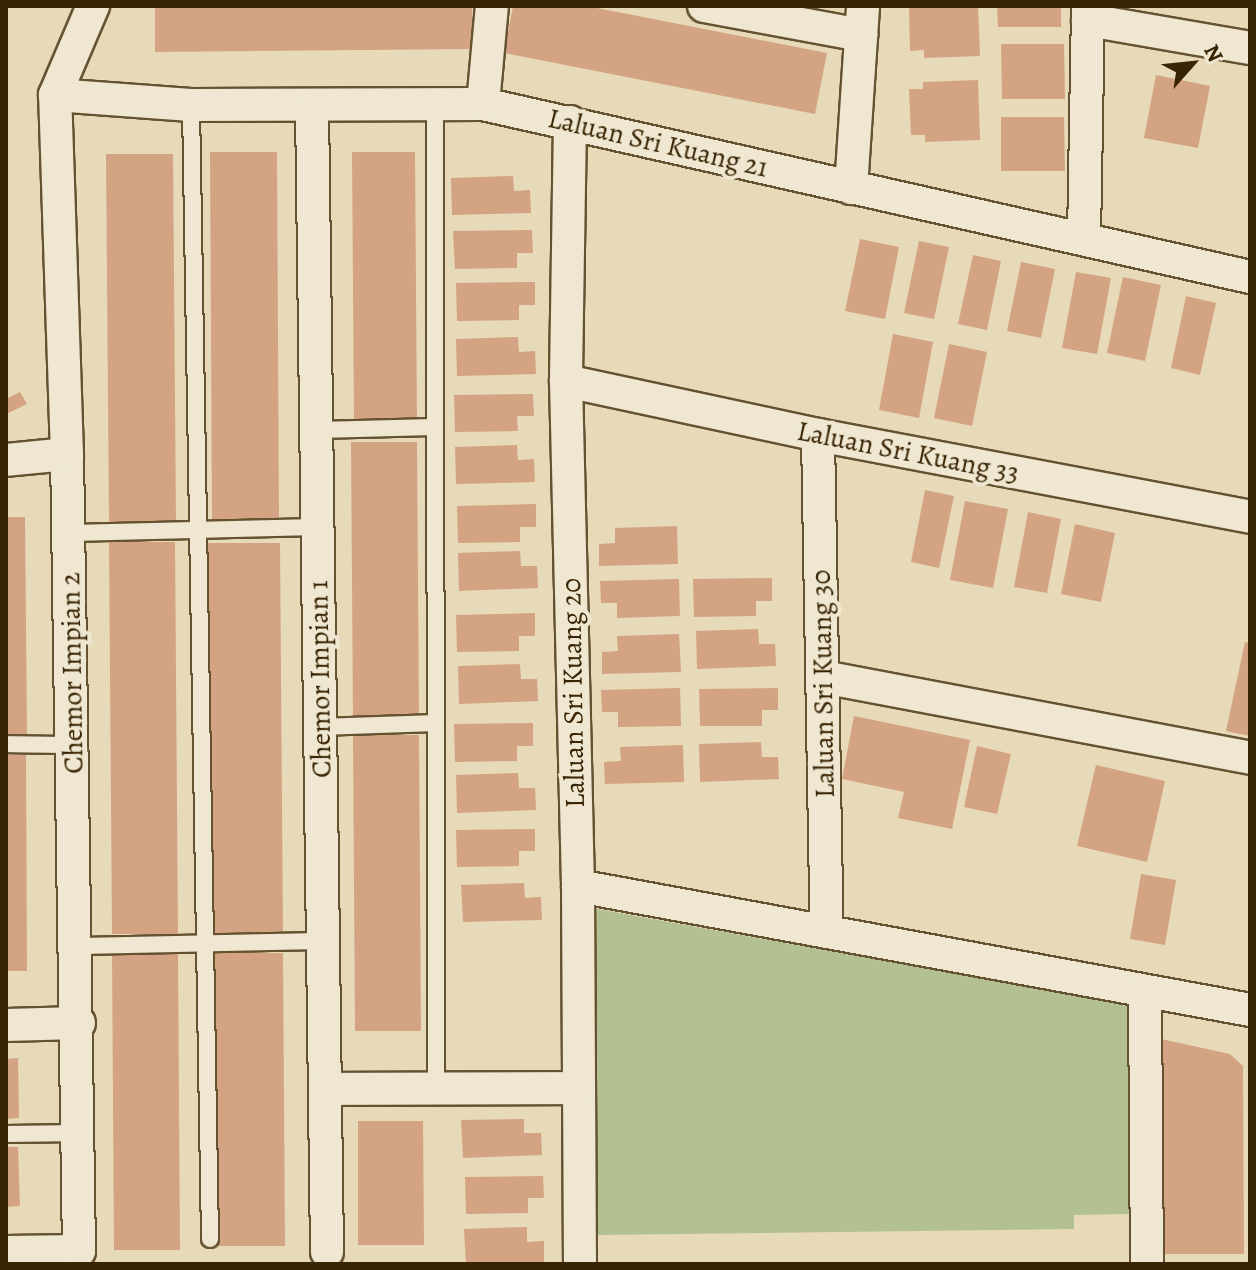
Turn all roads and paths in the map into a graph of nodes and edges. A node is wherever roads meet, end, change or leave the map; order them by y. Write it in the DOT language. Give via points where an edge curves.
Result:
graph roads {
  1 [pos="93,6"];
  2 [pos="492,6"];
  3 [pos="704,6"];
  4 [pos="1088,13"];
  5 [pos="862,21"];
  6 [pos="1250,48"];
  7 [pos="55,95"];
  8 [pos="435,103"];
  9 [pos="483,104"];
  10 [pos="191,105"];
  11 [pos="312,106"];
  12 [pos="570,122"];
  13 [pos="851,188"];
  14 [pos="1084,238"];
  15 [pos="1250,277"];
  16 [pos="566,381"];
  17 [pos="435,427"];
  18 [pos="317,430"];
  19 [pos="818,435"];
  20 [pos="67,454"];
  21 [pos="6,460"];
  22 [pos="1250,517"];
  23 [pos="318,527"];
  24 [pos="198,530"];
  25 [pos="69,533"];
  26 [pos="823,677"];
  27 [pos="436,723"];
  28 [pos="320,727"];
  29 [pos="6,744"];
  30 [pos="73,745"];
  31 [pos="1250,758"];
  32 [pos="578,886"];
  33 [pos="827,932"];
  34 [pos="323,941"];
  35 [pos="205,944"];
  36 [pos="77,946"];
  37 [pos="1145,991"];
  38 [pos="1250,1010"];
  39 [pos="79,1023"];
  40 [pos="6,1025"];
  41 [pos="579,1088"];
  42 [pos="325,1089"];
  43 [pos="436,1089"];
  44 [pos="79,1133"];
  45 [pos="6,1134"];
  46 [pos="210,1239"];
  47 [pos="6,1252"];
  48 [pos="327,1252"];
  49 [pos="580,1264"];
  50 [pos="1147,1264"];
  1 -- 7 [label="street"];
  2 -- 9 [label="street"];
  3 -- 5 [label="street"];
  4 -- 6 [label="street"];
  4 -- 14 [label="street"];
  5 -- 13 [label="street"];
  7 -- 10 [label="street, Laluan Sri Kuang 21"];
  7 -- 20 [label="street, Chemor Impian 2"];
  8 -- 9 [label="street, Laluan Sri Kuang 21"];
  8 -- 11 [label="street, Laluan Sri Kuang 21"];
  8 -- 17 [label="lane"];
  9 -- 12 [label="street, Laluan Sri Kuang 21"];
  10 -- 11 [label="street, Laluan Sri Kuang 21"];
  10 -- 24 [label="lane"];
  11 -- 18 [label="street, Chemor Impian 1"];
  12 -- 13 [label="street, Laluan Sri Kuang 21"];
  12 -- 16 [label="street, Laluan Sri Kuang 20"];
  13 -- 14 [label="street, Laluan Sri Kuang 21"];
  14 -- 15 [label="street, Laluan Sri Kuang 21"];
  16 -- 19 [label="street, Laluan Sri Kuang 33"];
  16 -- 32 [label="street, Laluan Sri Kuang 20"];
  17 -- 18 [label="lane"];
  17 -- 27 [label="lane"];
  18 -- 23 [label="street, Chemor Impian 1"];
  19 -- 22 [label="street, Laluan Sri Kuang 33"];
  19 -- 26 [label="street, Laluan Sri Kuang 30"];
  20 -- 21 [label="street"];
  20 -- 25 [label="street, Chemor Impian 2"];
  23 -- 24 [label="lane"];
  23 -- 28 [label="street, Chemor Impian 1"];
  24 -- 25 [label="lane"];
  24 -- 35 [label="lane"];
  25 -- 30 [label="street, Chemor Impian 2"];
  26 -- 31 [label="street"];
  26 -- 33 [label="street, Laluan Sri Kuang 30"];
  27 -- 28 [label="lane"];
  27 -- 43 [label="lane"];
  28 -- 34 [label="street, Chemor Impian 1"];
  29 -- 30 [label="lane"];
  30 -- 36 [label="street, Chemor Impian 2"];
  32 -- 33 [label="street"];
  32 -- 41 [label="street, Laluan Sri Kuang 20"];
  33 -- 37 [label="street"];
  34 -- 35 [label="lane"];
  34 -- 42 [label="street, Chemor Impian 1"];
  35 -- 36 [label="lane"];
  35 -- 46 [label="lane"];
  36 -- 39 [label="street, Chemor Impian 2"];
  37 -- 38 [label="street"];
  37 -- 50 [label="street"];
  39 -- 40 [label="street"];
  39 -- 44 [label="street, Chemor Impian 2"];
  41 -- 43 [label="street"];
  41 -- 49 [label="street, Laluan Sri Kuang 20"];
  42 -- 43 [label="street"];
  42 -- 48 [label="street, Chemor Impian 1"];
  44 -- 45 [label="lane"];
  44 -- 47 [label="street, Chemor Impian 2" via="79,1251"];
}
